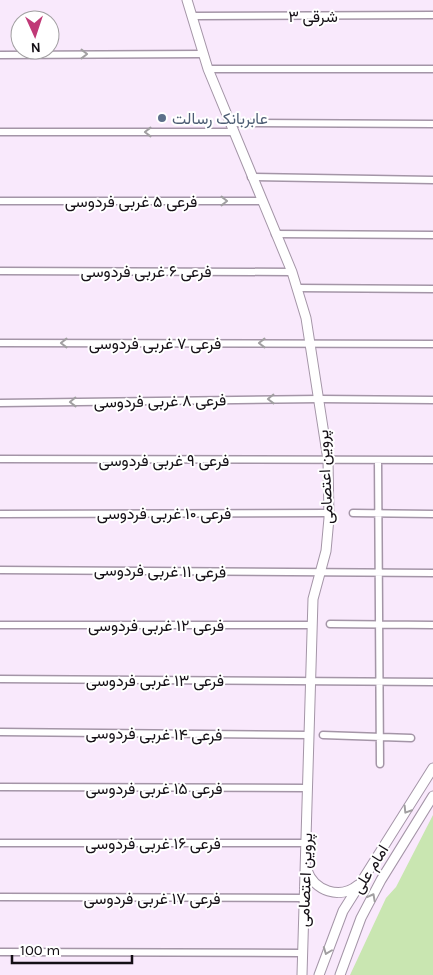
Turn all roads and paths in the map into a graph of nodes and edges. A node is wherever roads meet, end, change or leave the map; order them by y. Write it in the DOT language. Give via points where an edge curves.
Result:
graph roads {
  1 [pos="187,0"];
  2 [pos="433,15"];
  3 [pos="193,16"];
  4 [pos="204,54"];
  5 [pos="0,55"];
  6 [pos="208,69"];
  7 [pos="433,69"];
  8 [pos="433,124"];
  9 [pos="230,128"];
  10 [pos="0,132"];
  11 [pos="251,177"];
  12 [pos="433,180"];
  13 [pos="0,201"];
  14 [pos="262,201"];
  15 [pos="276,234"];
  16 [pos="433,235"];
  17 [pos="0,271"];
  18 [pos="292,272"];
  19 [pos="297,288"];
  20 [pos="433,289"];
  21 [pos="0,343"];
  22 [pos="311,344"];
  23 [pos="433,344"];
  24 [pos="320,399"];
  25 [pos="433,400"];
  26 [pos="0,403"];
  27 [pos="0,459"];
  28 [pos="328,460"];
  29 [pos="378,460"];
  30 [pos="433,460"];
  31 [pos="329,513"];
  32 [pos="353,513"];
  33 [pos="379,513"];
  34 [pos="0,514"];
  35 [pos="433,514"];
  36 [pos="0,570"];
  37 [pos="433,572"];
  38 [pos="320,573"];
  39 [pos="378,573"];
  40 [pos="330,624"];
  41 [pos="0,625"];
  42 [pos="312,625"];
  43 [pos="378,625"];
  44 [pos="433,625"];
  45 [pos="0,679"];
  46 [pos="310,680"];
  47 [pos="379,681"];
  48 [pos="433,682"];
  49 [pos="0,732"];
  50 [pos="309,735"];
  51 [pos="323,735"];
  52 [pos="379,737"];
  53 [pos="412,738"];
  54 [pos="380,764"];
  55 [pos="433,768"];
  56 [pos="0,787"];
  57 [pos="307,788"];
  58 [pos="433,796"];
  59 [pos="0,843"];
  60 [pos="306,843"];
  61 [pos="305,864"];
  62 [pos="362,881"];
  63 [pos="0,897"];
  64 [pos="304,898"];
  65 [pos="0,952"];
  66 [pos="302,953"];
  67 [pos="302,975"];
  68 [pos="319,975"];
  69 [pos="340,975"];
  1 -- 3 [label="main road, پروین اعتصامی"];
  2 -- 3 [label="street, ۳ شرقی"];
  3 -- 4 [label="main road, پروین اعتصامی"];
  5 -- 4 [label="street, one-way"];
  4 -- 6 [label="main road, پروین اعتصامی"];
  6 -- 7 [label="street"];
  6 -- 9 [label="main road, پروین اعتصامی"];
  8 -- 9 [label="street"];
  9 -- 10 [label="street, one-way"];
  9 -- 11 [label="main road, پروین اعتصامی"];
  11 -- 12 [label="street"];
  11 -- 14 [label="main road, پروین اعتصامی"];
  13 -- 14 [label="street, فرعی ۵ غربی فردوسی, one-way"];
  14 -- 15 [label="main road, پروین اعتصامی"];
  15 -- 16 [label="street"];
  15 -- 18 [label="main road, پروین اعتصامی"];
  17 -- 18 [label="street, فرعی ۶ غربی فردوسی"];
  18 -- 19 [label="main road, پروین اعتصامی"];
  19 -- 20 [label="street"];
  19 -- 22 [label="main road, پروین اعتصامی"];
  22 -- 21 [label="street, فرعی ۷ غربی فردوسی, one-way"];
  22 -- 23 [label="street, فرعی ۷ غربی فردوسی"];
  22 -- 24 [label="main road, پروین اعتصامی"];
  24 -- 25 [label="street, فرعی ۸ غربی فردوسی"];
  24 -- 26 [label="street, فرعی ۸ غربی فردوسی, one-way"];
  24 -- 28 [label="main road, پروین اعتصامی"];
  27 -- 28 [label="street, فرعی ۹ غربی فردوسی"];
  28 -- 29 [label="street, فرعی ۹ غربی فردوسی"];
  28 -- 31 [label="main road, پروین اعتصامی"];
  29 -- 30 [label="street, فرعی ۹ غربی فردوسی"];
  29 -- 33 [label="street"];
  31 -- 34 [label="street, فرعی ۱۰ غربی فردوسی"];
  31 -- 38 [label="main road, پروین اعتصامی" via="326,551"];
  32 -- 33 [label="street"];
  33 -- 35 [label="street"];
  33 -- 39 [label="street"];
  36 -- 38 [label="street, فرعی ۱۱ غربی فردوسی"];
  37 -- 39 [label="street, فرعی ۱۱ غربی فردوسی"];
  38 -- 39 [label="street, فرعی ۱۱ غربی فردوسی"];
  38 -- 42 [label="main road, پروین اعتصامی" via="313,599"];
  39 -- 43 [label="street"];
  40 -- 43 [label="street"];
  41 -- 42 [label="street, فرعی ۱۲ غربی فردوسی"];
  42 -- 46 [label="main road, پروین اعتصامی"];
  43 -- 44 [label="street"];
  43 -- 47 [label="street"];
  45 -- 46 [label="street, فرعی ۱۳ غربی فردوسی"];
  46 -- 47 [label="street, فرعی ۱۳ غربی فردوسی"];
  46 -- 50 [label="main road, پروین اعتصامی"];
  47 -- 48 [label="street, فرعی ۱۳ غربی فردوسی"];
  47 -- 52 [label="street"];
  49 -- 50 [label="street, فرعی ۱۴ غربی فردوسی"];
  50 -- 57 [label="main road, پروین اعتصامی"];
  51 -- 52 [label="street"];
  52 -- 53 [label="street"];
  52 -- 54 [label="street"];
  55 -- 62 [label="main road, امام علی, one-way"];
  56 -- 57 [label="street, فرعی ۱۵ غربی فردوسی"];
  57 -- 60 [label="main road, پروین اعتصامی"];
  69 -- 58 [label="main road, امام علی, one-way" via="361,918"];
  59 -- 60 [label="street, فرعی ۱۶ غربی فردوسی"];
  60 -- 61 [label="main road, پروین اعتصامی"];
  61 -- 62 [label="main road" via="310,878 325,891 345,892"];
  61 -- 64 [label="main road, پروین اعتصامی"];
  62 -- 68 [label="main road, امام علی, one-way" via="343,911"];
  63 -- 64 [label="street, فرعی ۱۷ غربی فردوسی"];
  64 -- 66 [label="main road, پروین اعتصامی"];
  65 -- 66 [label="street"];
  66 -- 67 [label="main road, پروین اعتصامی"];
}
